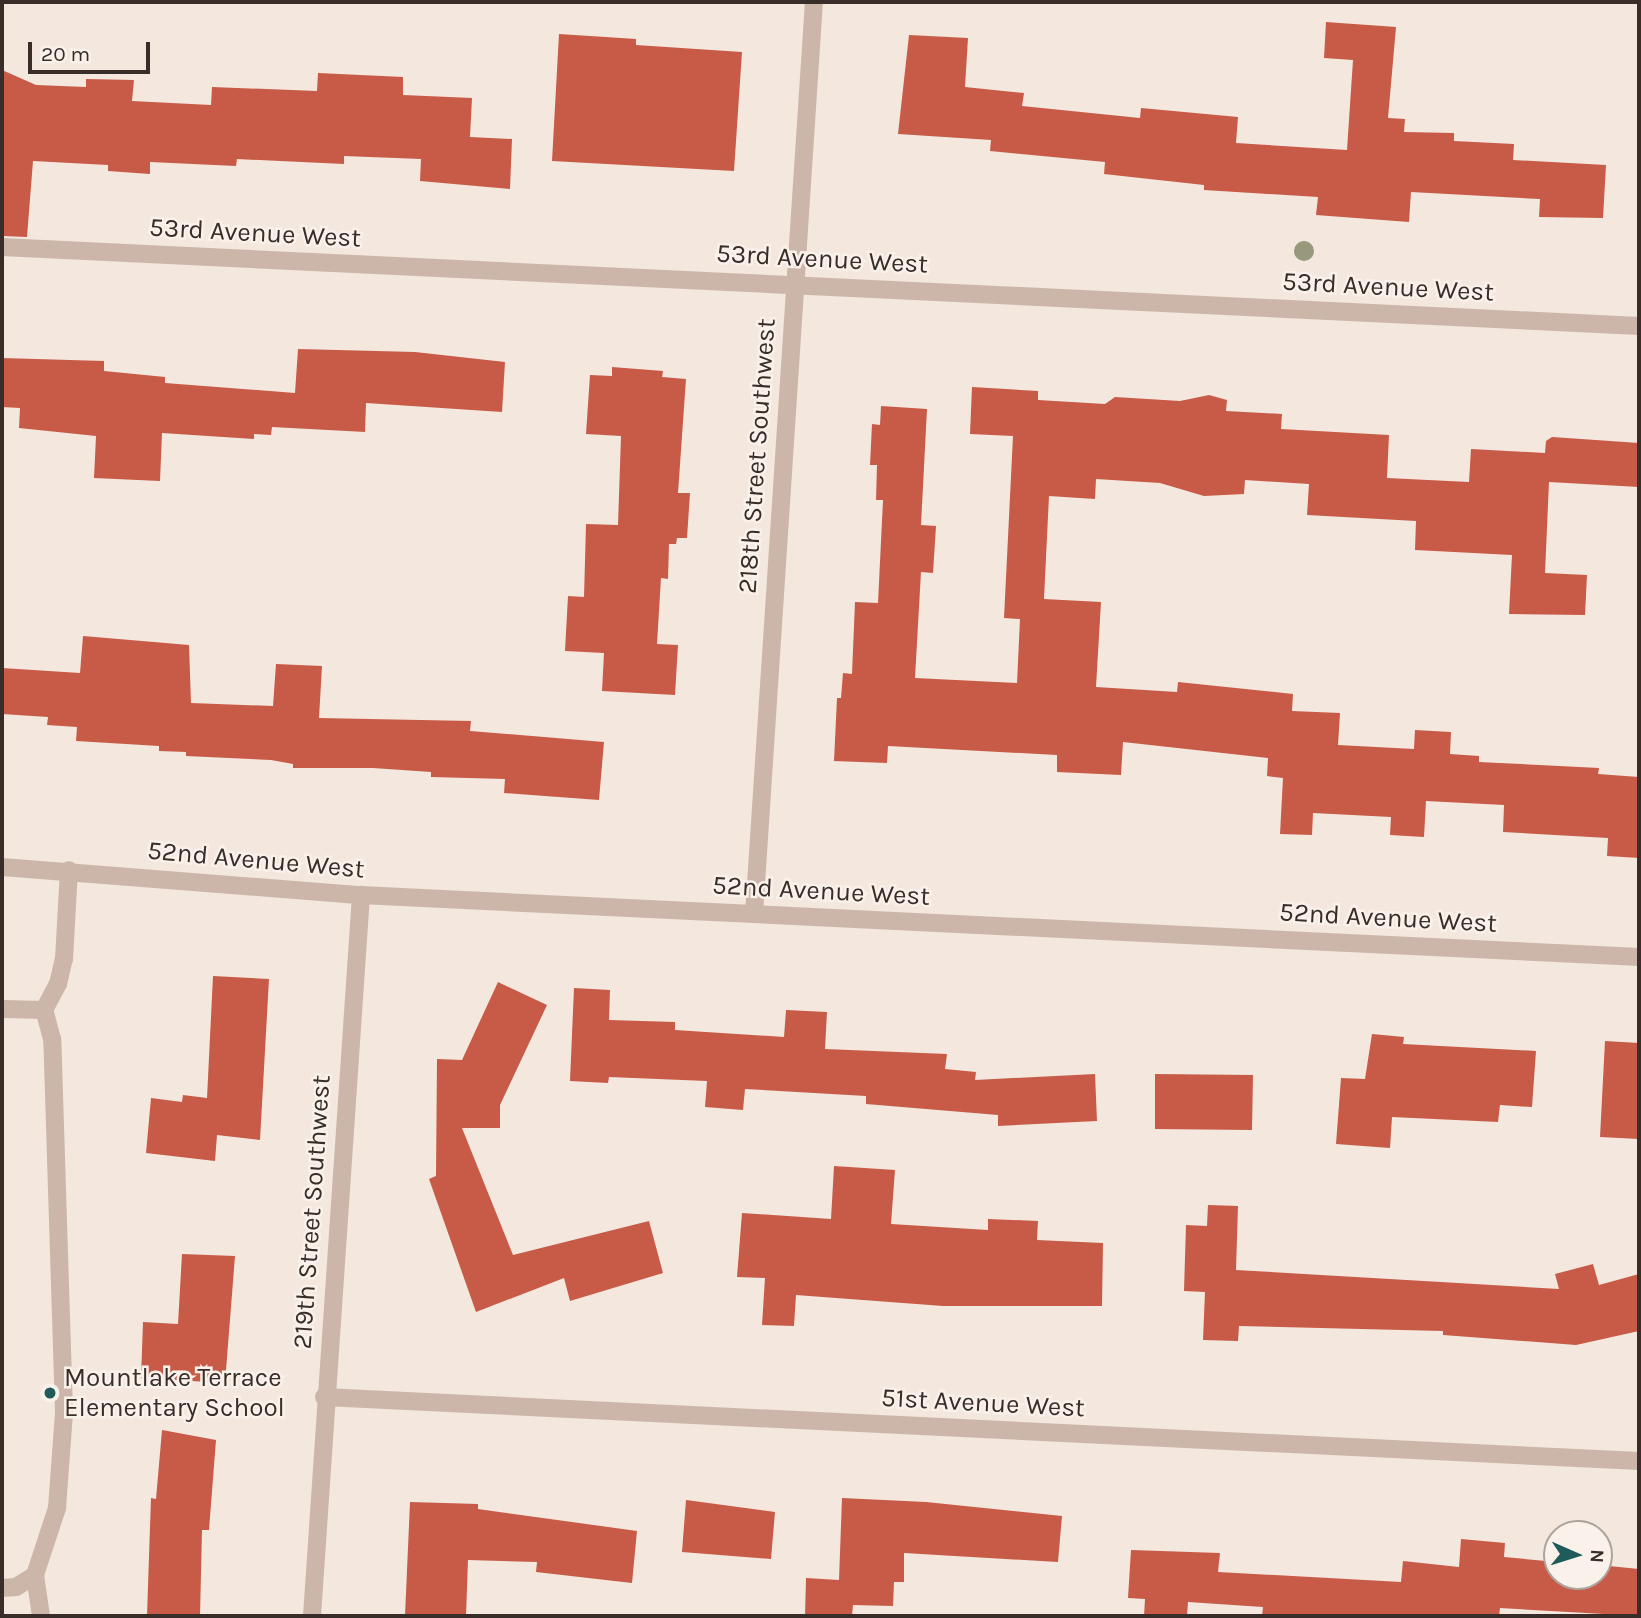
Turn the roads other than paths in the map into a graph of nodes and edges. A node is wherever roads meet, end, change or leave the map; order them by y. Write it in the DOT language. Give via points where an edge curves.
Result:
graph roads {
  1 [pos="814,2"];
  2 [pos="2,247"];
  3 [pos="795,284"];
  4 [pos="1639,326"];
  5 [pos="2,867"];
  6 [pos="69,870"];
  7 [pos="361,895"];
  8 [pos="754,914"];
  9 [pos="1639,957"];
  10 [pos="2,1009"];
  11 [pos="44,1010"];
  12 [pos="324,1397"];
  13 [pos="1639,1461"];
  14 [pos="35,1575"];
  15 [pos="2,1588"];
  16 [pos="41,1616"];
  17 [pos="312,1616"];
  1 -- 3 [label="street, 218th Street Southwest"];
  2 -- 3 [label="street, 53rd Avenue West"];
  3 -- 4 [label="street, 53rd Avenue West"];
  3 -- 8 [label="street, 218th Street Southwest"];
  5 -- 6 [label="street, 52nd Avenue West"];
  6 -- 7 [label="street, 52nd Avenue West"];
  6 -- 11 [label="street" via="64,959 58,984"];
  7 -- 8 [label="street, 52nd Avenue West"];
  7 -- 12 [label="street, 219th Street Southwest"];
  8 -- 9 [label="street, 52nd Avenue West"];
  10 -- 11 [label="street"];
  11 -- 14 [label="street" via="52,1052 64,1412 57,1508"];
  12 -- 13 [label="street, 51st Avenue West"];
  12 -- 17 [label="street, 219th Street Southwest"];
  14 -- 15 [label="street" via="16,1587"];
  14 -- 16 [label="street"];
}
